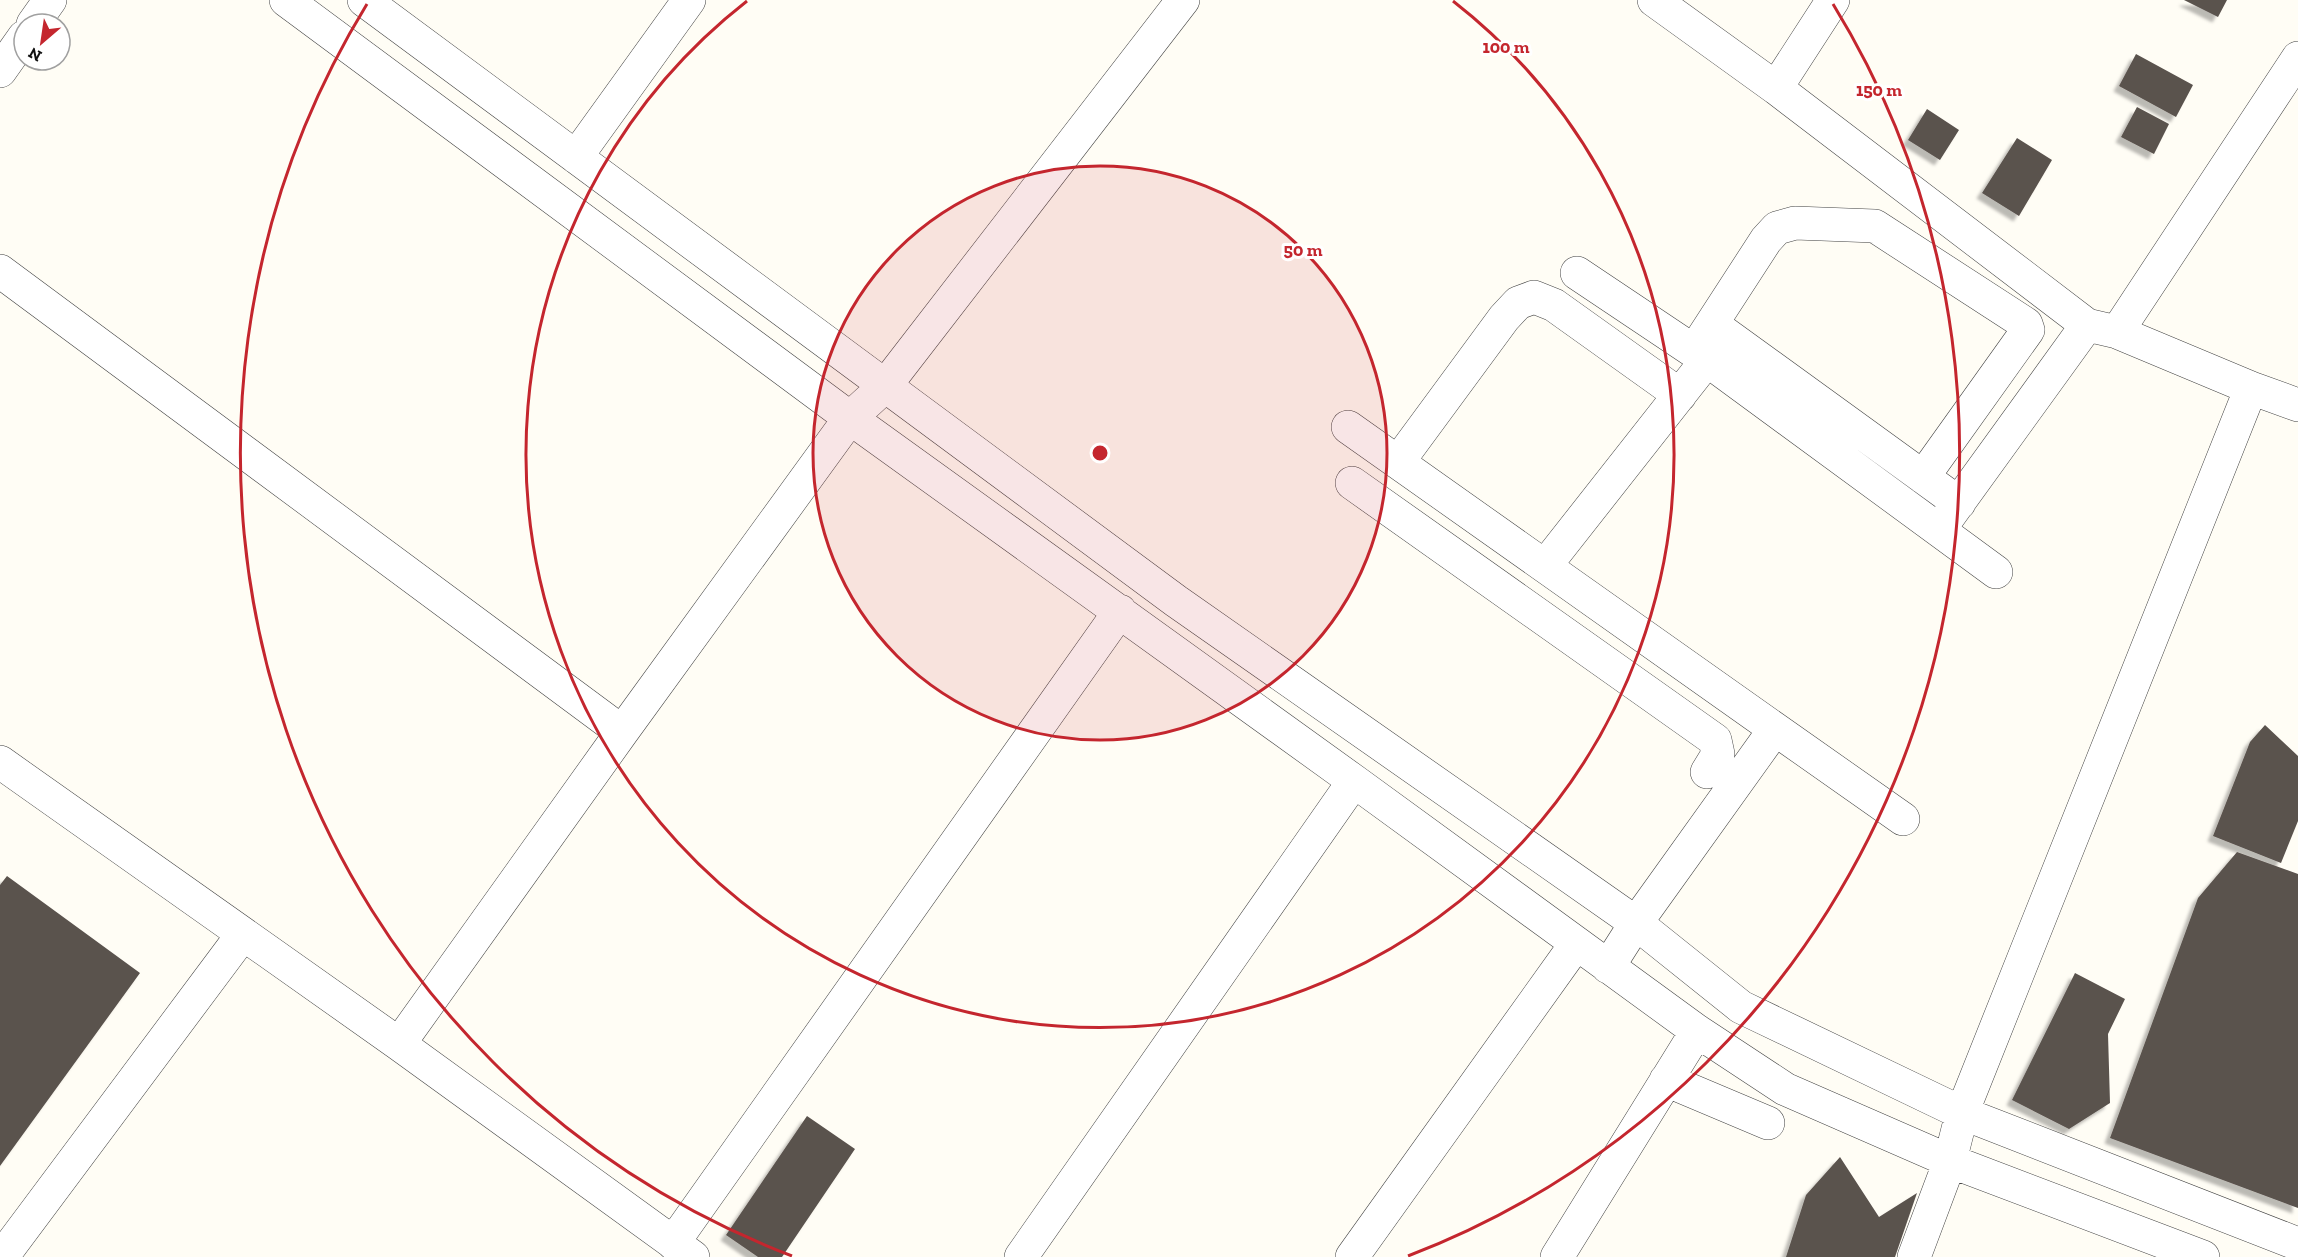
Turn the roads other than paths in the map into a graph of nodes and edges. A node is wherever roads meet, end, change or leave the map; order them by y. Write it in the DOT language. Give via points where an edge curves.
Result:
graph roads {
  1 [pos="286,0"];
  2 [pos="364,0"];
  3 [pos="688,0"];
  4 [pos="1183,0"];
  5 [pos="1654,0"];
  6 [pos="1833,0"];
  7 [pos="12,54"];
  8 [pos="2298,58"];
  9 [pos="0,71"];
  10 [pos="1776,88"];
  11 [pos="2289,91"];
  12 [pos="576,157"];
  13 [pos="0,271"];
  14 [pos="1577,273"];
  15 [pos="1712,324"];
  16 [pos="2102,329"];
  17 [pos="1701,355"];
  18 [pos="885,386"];
  19 [pos="2251,388"];
  20 [pos="1680,395"];
  21 [pos="2298,405"];
  22 [pos="850,418"];
  23 [pos="1348,427"];
  24 [pos="1398,462"];
  25 [pos="1923,477"];
  26 [pos="1352,483"];
  27 [pos="1959,503"];
  28 [pos="1940,529"];
  29 [pos="1551,570"];
  30 [pos="1996,572"];
  31 [pos="1531,609"];
  32 [pos="1120,612"];
  33 [pos="1775,729"];
  34 [pos="622,732"];
  35 [pos="0,762"];
  36 [pos="1707,772"];
  37 [pos="1354,781"];
  38 [pos="1903,819"];
  39 [pos="1636,923"];
  40 [pos="243,934"];
  41 [pos="1576,944"];
  42 [pos="1608,967"];
  43 [pos="1697,1032"];
  44 [pos="399,1044"];
  45 [pos="1666,1080"];
  46 [pos="1962,1113"];
  47 [pos="1768,1123"];
  48 [pos="1950,1161"];
  49 [pos="2298,1244"];
  50 [pos="683,1250"];
  51 [pos="2,1257"];
  52 [pos="1021,1257"];
  53 [pos="1352,1257"];
  54 [pos="1557,1257"];
  55 [pos="1914,1257"];
  56 [pos="2203,1257"];
  1 -- 22 [label="street"];
  2 -- 12 [label="street"];
  3 -- 12 [label="street"];
  4 -- 18 [label="street"];
  5 -- 10 [label="street"];
  6 -- 10 [label="street"];
  7 -- 9 [label="street"];
  8 -- 11 [label="street"];
  10 -- 16 [label="street"];
  11 -- 16 [label="street"];
  12 -- 18 [label="street"];
  13 -- 34 [label="street"];
  14 -- 17 [label="street"];
  15 -- 17 [label="street"];
  15 -- 25 [label="street"];
  15 -- 25 [label="street" via="1766,240 1777,228 1795,223 1875,226 2026,324 2024,337"];
  16 -- 19 [label="street"];
  16 -- 27 [label="street"];
  17 -- 20 [label="street"];
  17 -- 28 [label="street"];
  18 -- 22 [label="street"];
  18 -- 39 [label="street" via="1176,601"];
  19 -- 21 [label="street"];
  19 -- 46 [label="street"];
  20 -- 24 [label="street" via="1554,305 1534,297 1518,303 1504,318"];
  20 -- 29 [label="street"];
  22 -- 32 [label="street"];
  22 -- 34 [label="street"];
  23 -- 24 [label="street"];
  24 -- 29 [label="street"];
  25 -- 27 [label="street"];
  26 -- 31 [label="street"];
  27 -- 28 [label="street"];
  28 -- 30 [label="street"];
  29 -- 31 [label="street"];
  29 -- 33 [label="street"];
  31 -- 36 [label="street" via="1715,740 1718,754"];
  32 -- 37 [label="street"];
  32 -- 50 [label="street"];
  33 -- 38 [label="street"];
  33 -- 39 [label="street"];
  34 -- 44 [label="street"];
  35 -- 40 [label="street"];
  37 -- 41 [label="street"];
  37 -- 52 [label="street"];
  39 -- 42 [label="street"];
  39 -- 46 [label="street" via="1741,1007"];
  40 -- 44 [label="street"];
  40 -- 51 [label="street"];
  41 -- 42 [label="street"];
  41 -- 53 [label="street"];
  42 -- 43 [label="street"];
  43 -- 45 [label="street"];
  43 -- 48 [label="street" via="1785,1089"];
  44 -- 50 [label="street"];
  45 -- 47 [label="street"];
  45 -- 54 [label="street"];
  46 -- 48 [label="street"];
  46 -- 49 [label="street"];
  48 -- 55 [label="street"];
  48 -- 56 [label="street"];
}
